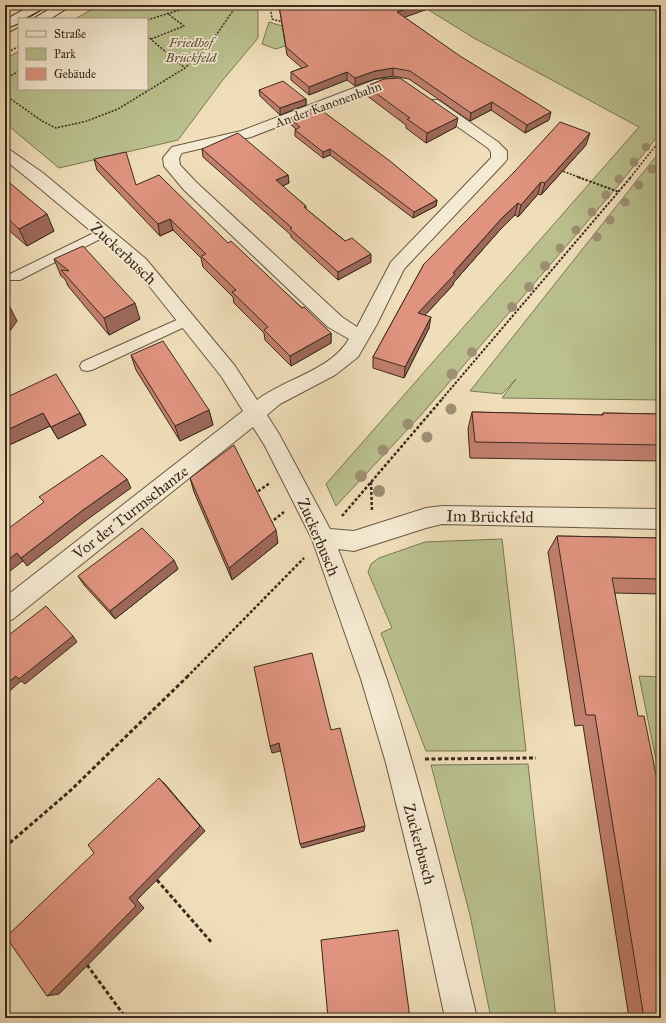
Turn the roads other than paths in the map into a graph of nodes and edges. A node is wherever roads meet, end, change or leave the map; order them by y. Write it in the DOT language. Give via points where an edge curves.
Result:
graph roads {
  1 [pos="42,5"];
  2 [pos="66,5"];
  3 [pos="42,18"];
  4 [pos="5,25"];
  5 [pos="18,32"];
  6 [pos="5,39"];
  7 [pos="5,153"];
  8 [pos="104,232"];
  9 [pos="15,277"];
  10 [pos="188,320"];
  11 [pos="361,336"];
  12 [pos="87,366"];
  13 [pos="255,413"];
  14 [pos="661,519"];
  15 [pos="323,538"];
  16 [pos="5,611"];
  17 [pos="461,1018"];
  1 -- 4 [label="street"];
  2 -- 3 [label="street"];
  5 -- 6 [label="street"];
  7 -- 8 [label="street, Zuckerbusch"];
  8 -- 9 [label="lane"];
  8 -- 10 [label="street, Zuckerbusch" via="140,263"];
  10 -- 12 [label="lane"];
  10 -- 13 [label="street, Zuckerbusch" via="228,371"];
  11 -- 11 [label="street, An der Kanonenbahn" via="397,266 500,155 494,144 404,83 393,81 380,83 246,134 177,150 171,158 172,166 190,186 329,316 347,330"];
  11 -- 13 [label="street, An der Kanonenbahn" via="351,352 328,370 273,399"];
  13 -- 15 [label="street, Zuckerbusch"];
  13 -- 16 [label="street, Vor der Turmschanze"];
  14 -- 15 [label="street, Im Brückfeld" via="442,515 354,541"];
  15 -- 17 [label="street, Zuckerbusch" via="374,679 399,762 435,901"];
}
